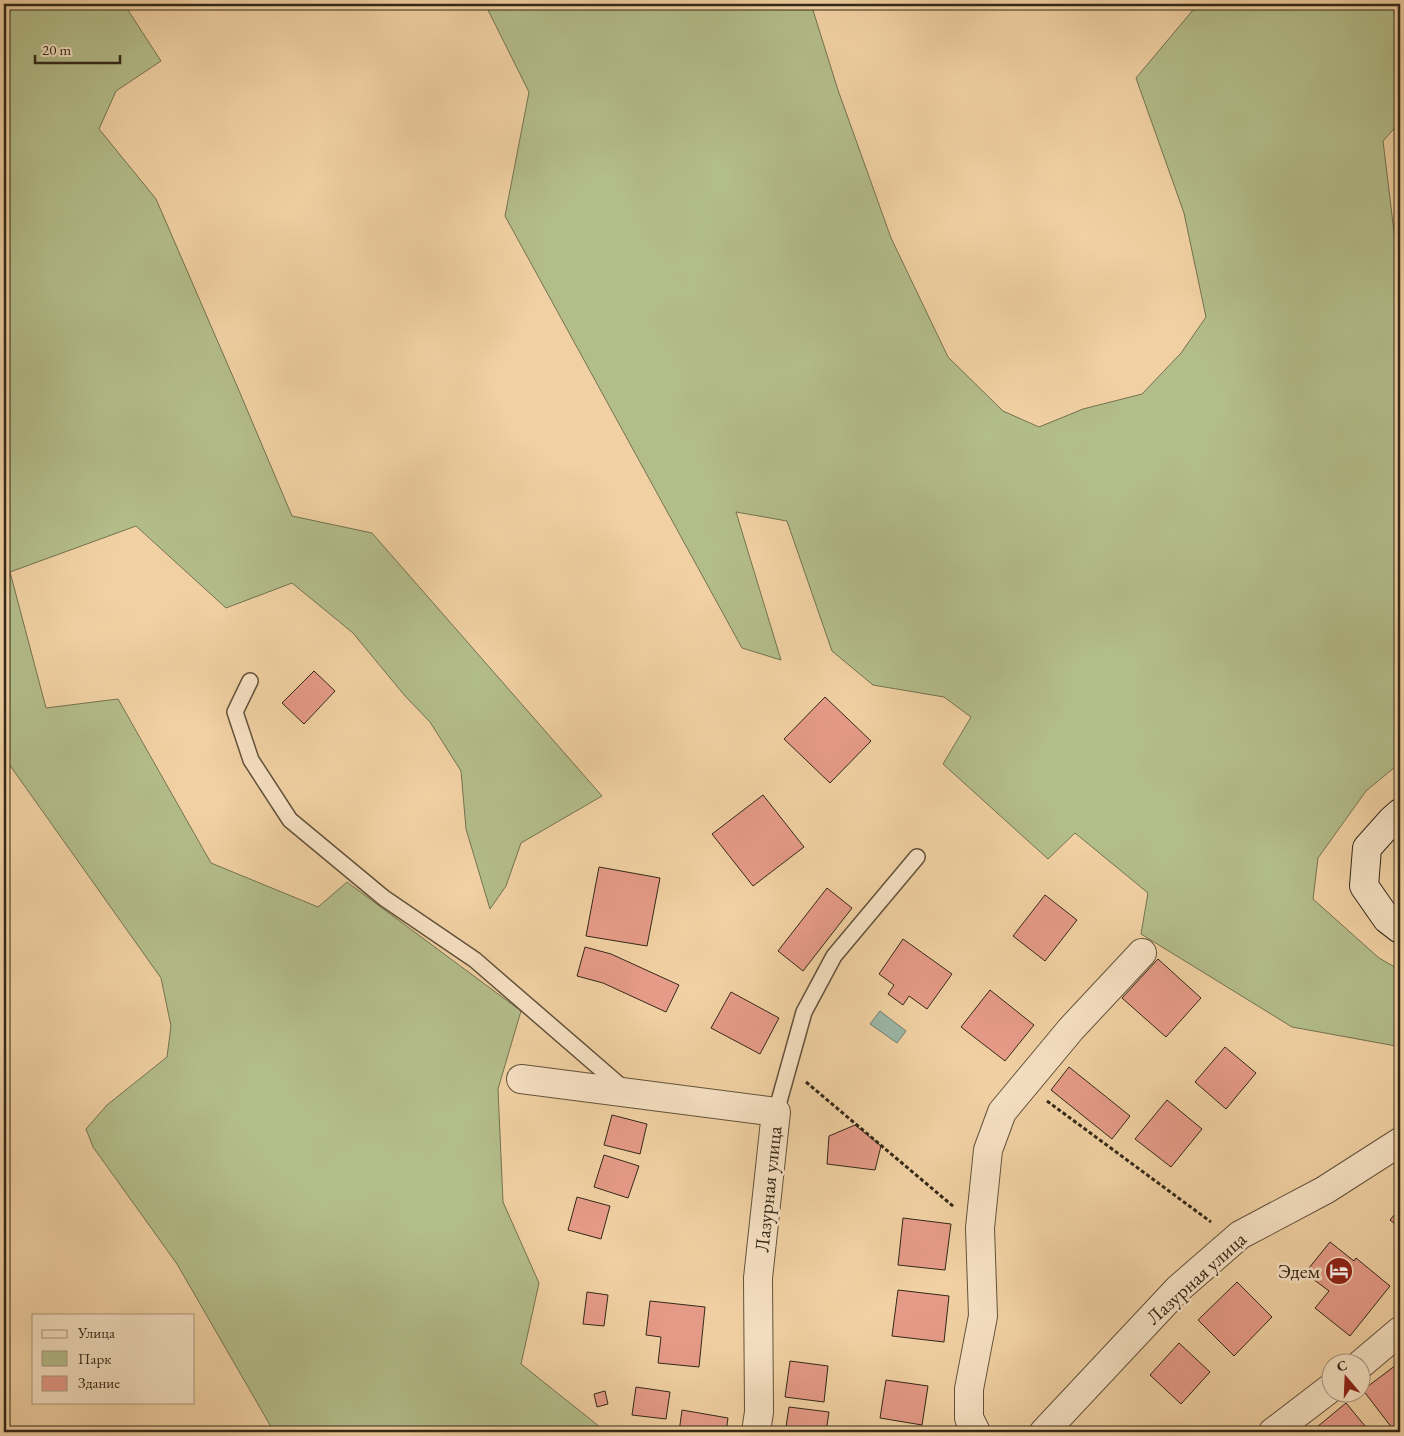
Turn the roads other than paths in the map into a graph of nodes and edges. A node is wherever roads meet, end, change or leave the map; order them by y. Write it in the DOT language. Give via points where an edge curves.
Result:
graph roads {
  1 [pos="250,681"];
  2 [pos="1400,813"];
  3 [pos="917,857"];
  4 [pos="1400,929"];
  5 [pos="1142,953"];
  6 [pos="522,1079"];
  7 [pos="630,1094"];
  8 [pos="776,1112"];
  9 [pos="1400,1142"];
  10 [pos="1400,1331"];
  11 [pos="1372,1355"];
  12 [pos="1322,1394"];
  13 [pos="756,1432"];
  14 [pos="976,1432"];
  15 [pos="1044,1432"];
  16 [pos="1273,1432"];
  1 -- 7 [label="lane" via="235,712 251,760 290,820 384,898 475,960"];
  2 -- 4 [label="street" via="1367,848 1364,886 1388,919"];
  3 -- 8 [label="lane" via="834,956 804,1012"];
  5 -- 14 [label="street" via="1002,1112 988,1150 980,1228 983,1316 969,1389 969,1418"];
  6 -- 7 [label="street, Лазурная улица"];
  7 -- 8 [label="street, Лазурная улица"];
  8 -- 13 [label="street, Лазурная улица" via="758,1278 759,1412"];
  9 -- 15 [label="street, Лазурная улица" via="1325,1190 1240,1235 1178,1289"];
  10 -- 11 [label="street"];
  12 -- 16 [label="street"];
}
